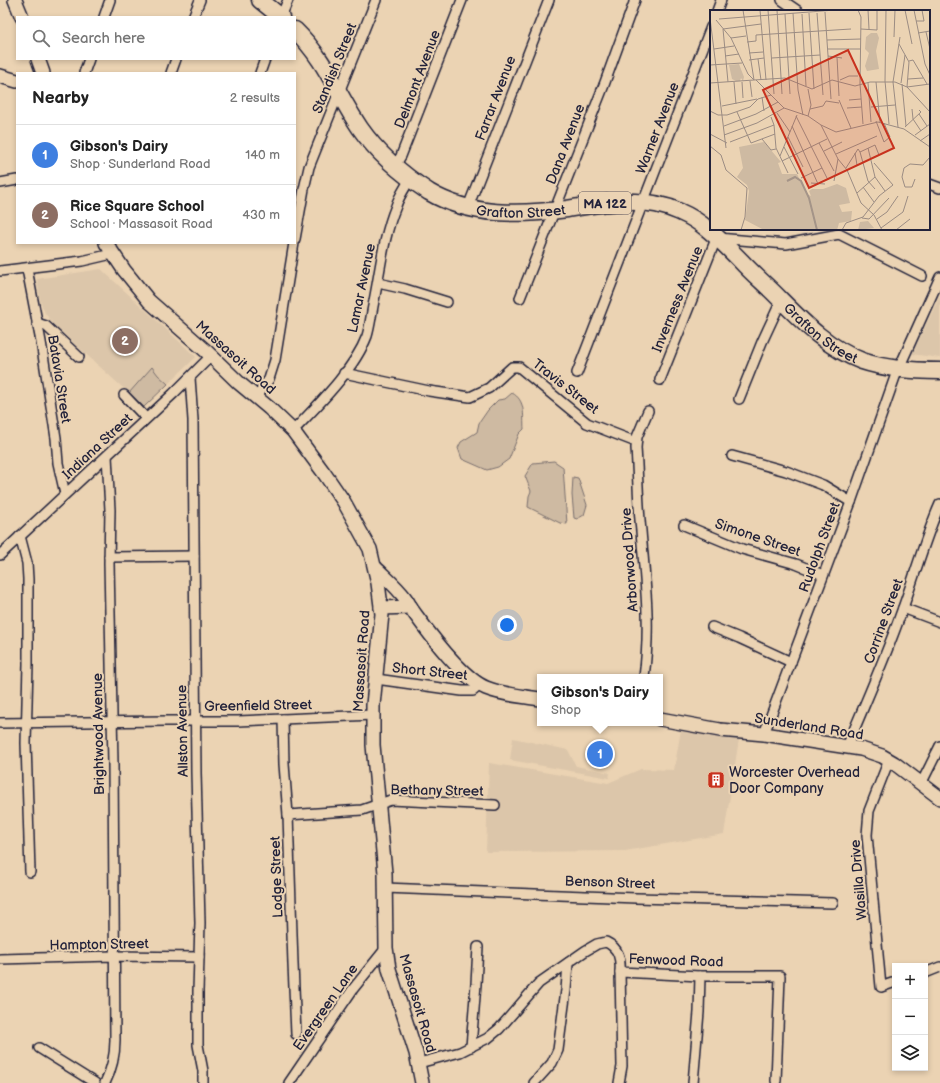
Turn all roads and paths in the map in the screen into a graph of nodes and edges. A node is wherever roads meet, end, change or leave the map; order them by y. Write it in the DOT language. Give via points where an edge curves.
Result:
graph roads {
  1 [pos="15,0"];
  2 [pos="110,0"];
  3 [pos="200,0"];
  4 [pos="260,0"];
  5 [pos="288,0"];
  6 [pos="376,0"];
  7 [pos="462,0"];
  8 [pos="549,0"];
  9 [pos="635,0"];
  10 [pos="722,0"];
  11 [pos="782,0"];
  12 [pos="717,10"];
  13 [pos="797,10"];
  14 [pos="22,16"];
  15 [pos="104,16"];
  16 [pos="193,16"];
  17 [pos="280,16"];
  18 [pos="281,16"];
  19 [pos="710,30"];
  20 [pos="296,31"];
  21 [pos="38,60"];
  22 [pos="89,60"];
  23 [pos="176,60"];
  24 [pos="265,60"];
  25 [pos="43,72"];
  26 [pos="84,72"];
  27 [pos="171,72"];
  28 [pos="260,72"];
  29 [pos="0,76"];
  30 [pos="16,81"];
  31 [pos="339,91"];
  32 [pos="395,166"];
  33 [pos="410,179"];
  34 [pos="16,180"];
  35 [pos="0,182"];
  36 [pos="930,184"];
  37 [pos="940,188"];
  38 [pos="644,202"];
  39 [pos="468,207"];
  40 [pos="555,210"];
  41 [pos="710,229"];
  42 [pos="718,233"];
  43 [pos="296,234"];
  44 [pos="294,244"];
  45 [pos="109,248"];
  46 [pos="27,269"];
  47 [pos="0,271"];
  48 [pos="922,276"];
  49 [pos="940,278"];
  50 [pos="378,284"];
  51 [pos="520,298"];
  52 [pos="781,301"];
  53 [pos="447,302"];
  54 [pos="37,323"];
  55 [pos="211,356"];
  56 [pos="79,357"];
  57 [pos="899,368"];
  58 [pos="577,372"];
  59 [pos="940,372"];
  60 [pos="344,373"];
  61 [pos="190,378"];
  62 [pos="660,380"];
  63 [pos="124,395"];
  64 [pos="257,397"];
  65 [pos="739,399"];
  66 [pos="648,411"];
  67 [pos="146,418"];
  68 [pos="293,431"];
  69 [pos="636,442"];
  70 [pos="107,456"];
  71 [pos="732,456"];
  72 [pos="65,494"];
  73 [pos="851,502"];
  74 [pos="940,504"];
  75 [pos="684,525"];
  76 [pos="20,536"];
  77 [pos="0,555"];
  78 [pos="194,556"];
  79 [pos="110,557"];
  80 [pos="376,568"];
  81 [pos="823,575"];
  82 [pos="381,602"];
  83 [pos="408,602"];
  84 [pos="903,608"];
  85 [pos="940,622"];
  86 [pos="712,627"];
  87 [pos="791,662"];
  88 [pos="644,674"];
  89 [pos="376,679"];
  90 [pos="480,685"];
  91 [pos="537,698"];
  92 [pos="373,715"];
  93 [pos="283,719"];
  94 [pos="196,720"];
  95 [pos="663,720"];
  96 [pos="112,722"];
  97 [pos="0,723"];
  98 [pos="26,723"];
  99 [pos="764,734"];
  100 [pos="940,746"];
  101 [pos="847,747"];
  102 [pos="889,760"];
  103 [pos="921,784"];
  104 [pos="940,798"];
  105 [pos="379,804"];
  106 [pos="495,805"];
  107 [pos="288,815"];
  108 [pos="30,872"];
  109 [pos="386,888"];
  110 [pos="833,902"];
  111 [pos="478,947"];
  112 [pos="386,948"];
  113 [pos="114,956"];
  114 [pos="198,957"];
  115 [pos="0,959"];
  116 [pos="568,963"];
  117 [pos="940,967"];
  118 [pos="620,972"];
  119 [pos="928,972"];
  120 [pos="700,976"];
  121 [pos="892,983"];
  122 [pos="296,1034"];
  123 [pos="471,1047"];
  124 [pos="39,1048"];
  125 [pos="419,1064"];
  126 [pos="776,1081"];
  127 [pos="95,1083"];
  128 [pos="105,1083"];
  129 [pos="203,1083"];
  130 [pos="289,1083"];
  131 [pos="422,1083"];
  132 [pos="534,1083"];
  133 [pos="619,1083"];
  134 [pos="693,1083"];
  1 -- 14 [label="main road"];
  2 -- 15 [label="street"];
  3 -- 16 [label="street"];
  4 -- 17 [label="highway"];
  5 -- 18 [label="street"];
  6 -- 31 [label="street, Standish Street"];
  7 -- 32 [label="street, Delmont Avenue"];
  8 -- 39 [label="street, Farrar Avenue"];
  9 -- 40 [label="street, Dana Avenue"];
  10 -- 12 [label="street"];
  11 -- 13 [label="street"];
  19 -- 38 [label="street, Warner Avenue"];
  20 -- 31 [label="highway, Grafton Street / MA 122" via="319,57"];
  21 -- 25 [label="main road"];
  22 -- 26 [label="street"];
  23 -- 27 [label="street"];
  24 -- 28 [label="street"];
  29 -- 30 [label="main road"];
  31 -- 32 [label="highway, Grafton Street / MA 122" via="365,135"];
  31 -- 43 [label="street, Standish Street" via="308,171"];
  32 -- 33 [label="highway, Grafton Street / MA 122"];
  33 -- 39 [label="highway, Grafton Street / MA 122" via="438,196"];
  33 -- 50 [label="street, Lamar Avenue" via="393,212"];
  34 -- 35 [label="street"];
  36 -- 37 [label="street"];
  38 -- 40 [label="highway, Grafton Street / MA 122" via="607,203"];
  38 -- 41 [label="highway, Grafton Street / MA 122" via="669,207"];
  38 -- 58 [label="street, Warner Avenue"];
  39 -- 40 [label="highway, Grafton Street / MA 122" via="512,214"];
  40 -- 51 [label="street, Dana Avenue"];
  42 -- 48 [label="street" via="786,244 839,234"];
  42 -- 52 [label="highway, Grafton Street / MA 122"];
  42 -- 62 [label="street, Inverness Avenue"];
  44 -- 64 [label="street" via="275,360 269,379"];
  45 -- 46 [label="street" via="82,261"];
  45 -- 55 [label="main road, Massasoit Road" via="150,301"];
  46 -- 47 [label="street"];
  46 -- 54 [label="street, Batavia Street"];
  49 -- 57 [label="street, Rudolph Street"];
  50 -- 53 [label="street"];
  50 -- 60 [label="street, Lamar Avenue" via="367,336"];
  52 -- 57 [label="highway, Grafton Street / MA 122" via="812,330 842,351 874,364"];
  52 -- 65 [label="street"];
  54 -- 56 [label="street" via="46,326"];
  54 -- 72 [label="street, Batavia Street"];
  55 -- 61 [label="street, Indiana Street"];
  55 -- 64 [label="main road, Massasoit Road"];
  57 -- 59 [label="highway, Grafton Street / MA 122"];
  57 -- 73 [label="street, Rudolph Street"];
  60 -- 68 [label="street, Lamar Avenue"];
  60 -- 69 [label="street, Travis Street" via="470,397 489,388 512,368 519,367 587,423"];
  61 -- 67 [label="street, Indiana Street"];
  61 -- 78 [label="street, Allston Avenue" via="193,420"];
  63 -- 67 [label="street"];
  64 -- 68 [label="main road, Massasoit Road"];
  66 -- 69 [label="street"];
  67 -- 70 [label="street, Indiana Street"];
  68 -- 80 [label="main road, Massasoit Road" via="348,509 367,542"];
  69 -- 88 [label="street, Arborwood Drive" via="648,632"];
  70 -- 72 [label="street, Indiana Street"];
  70 -- 79 [label="street, Brightwood Avenue"];
  71 -- 73 [label="street" via="786,471 823,485"];
  72 -- 76 [label="street, Indiana Street"];
  73 -- 81 [label="street, Rudolph Street"];
  74 -- 84 [label="street, Corrine Street"];
  75 -- 81 [label="street, Simone Street" via="742,549 796,564"];
  76 -- 77 [label="street, Indiana Street"];
  76 -- 98 [label="street" via="28,579"];
  78 -- 79 [label="street"];
  78 -- 94 [label="street, Allston Avenue"];
  79 -- 96 [label="street, Brightwood Avenue"];
  80 -- 82 [label="main road, Massasoit Road"];
  80 -- 83 [label="main road"];
  81 -- 87 [label="street, Rudolph Street"];
  82 -- 83 [label="main road"];
  82 -- 89 [label="main road, Massasoit Road"];
  83 -- 90 [label="main road" via="455,663"];
  84 -- 85 [label="street"];
  84 -- 101 [label="street, Corrine Street" via="881,669"];
  86 -- 87 [label="street"];
  87 -- 99 [label="street, Rudolph Street"];
  89 -- 90 [label="street, Short Street" via="462,691 473,690"];
  89 -- 92 [label="main road, Massasoit Road"];
  90 -- 91 [label="main road" via="492,690"];
  92 -- 93 [label="street, Greenfield Street"];
  92 -- 105 [label="main road, Massasoit Road" via="373,745"];
  93 -- 94 [label="street, Greenfield Street"];
  93 -- 107 [label="street, Lodge Street"];
  94 -- 96 [label="street, Greenfield Street"];
  94 -- 114 [label="street, Allston Avenue" via="200,924"];
  95 -- 99 [label="main road, Sunderland Road" via="720,730"];
  96 -- 98 [label="street, Greenfield Street"];
  96 -- 113 [label="street, Brightwood Avenue"];
  97 -- 98 [label="street, Greenfield Street"];
  98 -- 108 [label="street"];
  99 -- 101 [label="main road, Sunderland Road"];
  100 -- 103 [label="street"];
  101 -- 102 [label="main road, Sunderland Road" via="868,751"];
  102 -- 103 [label="main road, Sunderland Road"];
  102 -- 121 [label="street, Wasilla Drive" via="868,811 867,835 881,987"];
  103 -- 104 [label="main road, Sunderland Road"];
  105 -- 106 [label="street, Bethany Street" via="391,800"];
  105 -- 107 [label="street, Bethany Street" via="362,810"];
  105 -- 109 [label="main road, Massasoit Road"];
  107 -- 122 [label="street, Lodge Street"];
  109 -- 110 [label="street, Benson Street" via="636,898"];
  109 -- 112 [label="main road, Massasoit Road"];
  111 -- 123 [label="street"];
  112 -- 125 [label="main road, Massasoit Road" via="390,974"];
  112 -- 130 [label="street, Evergreen Lane" via="347,998"];
  113 -- 114 [label="street, Hampton Street"];
  113 -- 115 [label="street, Hampton Street"];
  113 -- 128 [label="street, Brightwood Avenue" via="115,1052"];
  114 -- 129 [label="street, Allston Avenue" via="198,1045"];
  116 -- 118 [label="street, Fenwood Road" via="601,942 606,942 613,946 619,955"];
  116 -- 123 [label="street, Fenwood Road" via="539,983 494,1034"];
  116 -- 132 [label="street" via="558,1050 552,1063"];
  117 -- 119 [label="street"];
  118 -- 120 [label="street, Fenwood Road"];
  118 -- 133 [label="street" via="622,1066"];
  120 -- 126 [label="street, Fenwood Road" via="780,976"];
  120 -- 134 [label="street"];
  123 -- 125 [label="street, Fenwood Road"];
  124 -- 127 [label="street"];
  125 -- 131 [label="main road, Massasoit Road"];
}
